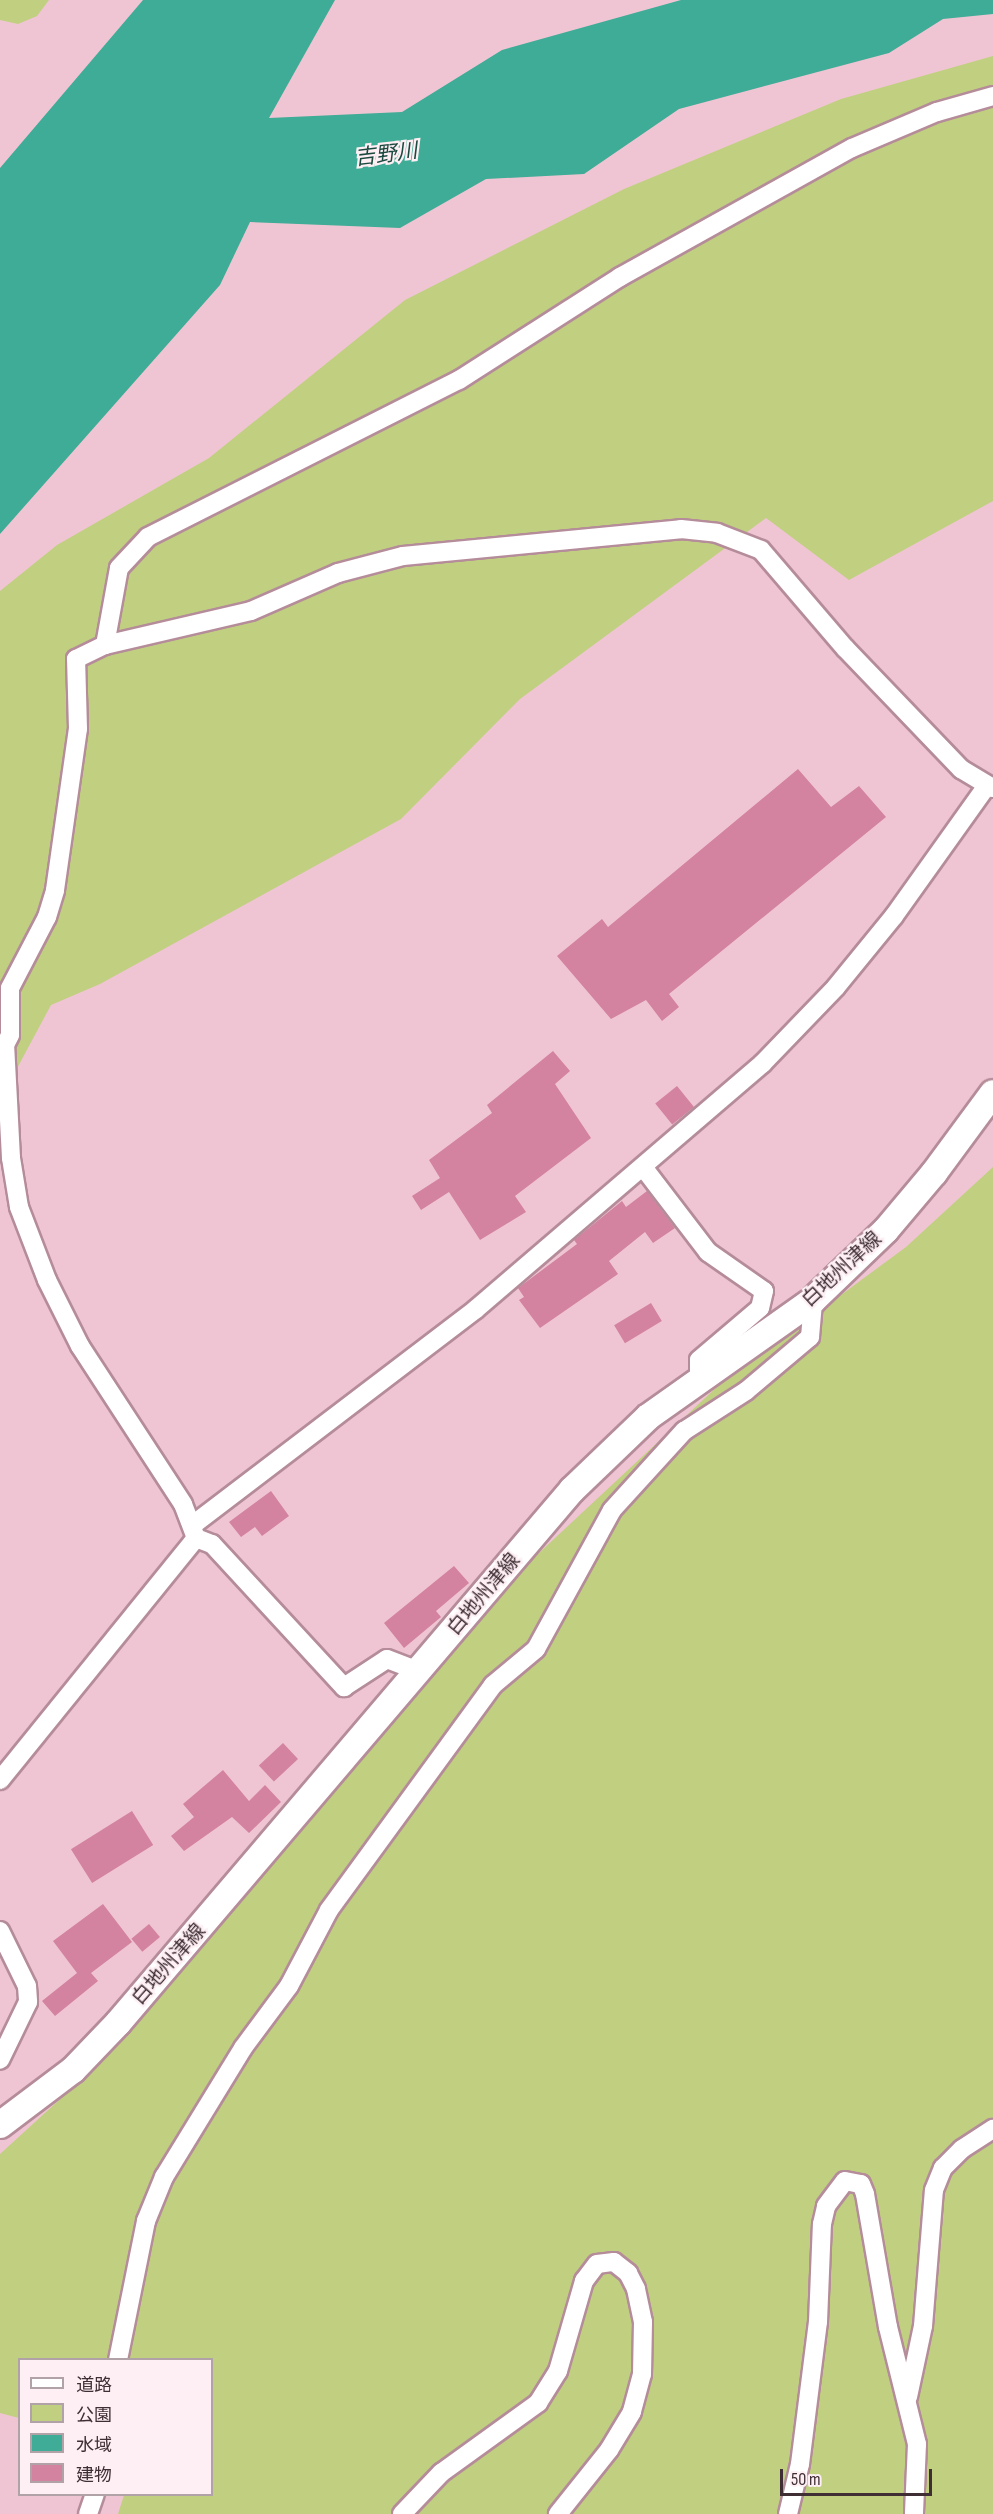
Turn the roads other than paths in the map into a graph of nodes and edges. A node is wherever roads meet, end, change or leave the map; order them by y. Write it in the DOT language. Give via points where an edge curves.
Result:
graph roads {
  1 [pos="993,96"];
  2 [pos="105,645"];
  3 [pos="990,788"];
  4 [pos="993,1093"];
  5 [pos="643,1167"];
  6 [pos="813,1300"];
  7 [pos="699,1379"];
  8 [pos="195,1531"];
  9 [pos="419,1671"];
  10 [pos="0,1780"];
  11 [pos="0,1931"];
  12 [pos="0,2060"];
  13 [pos="0,2126"];
  14 [pos="993,2129"];
  15 [pos="118,2358"];
  16 [pos="907,2402"];
  17 [pos="94,2496"];
  18 [pos="88,2514"];
  19 [pos="402,2514"];
  20 [pos="558,2514"];
  21 [pos="788,2514"];
  22 [pos="914,2514"];
  1 -- 2 [label="street" via="937,112 852,148 620,277 459,380 148,537 119,568"];
  2 -- 3 [label="street" via="251,611 338,573 403,556 681,529 717,533 761,550 878,683 961,769"];
  2 -- 8 [label="street" via="76,659 78,729 55,890 47,917 10,988 5,1110 19,1207 47,1280 80,1346"];
  3 -- 5 [label="street" via="836,987 762,1064"];
  4 -- 6 [label="main road, 白地州津線" via="886,1230"];
  5 -- 7 [label="street" via="708,1251 764,1291 760,1308 699,1360"];
  5 -- 8 [label="street" via="476,1309"];
  6 -- 7 [label="main road, 白地州津線"];
  6 -- 15 [label="street" via="810,1336 746,1391 684,1431 612,1510 536,1648 493,1685 329,1910 289,1986 243,2048 164,2177 146,2221"];
  7 -- 9 [label="main road, 白地州津線" via="639,1425 572,1490"];
  8 -- 9 [label="street" via="212,1544 344,1687 387,1659"];
  8 -- 10 [label="street"];
  9 -- 13 [label="main road, 白地州津線" via="118,2024 73,2070"];
  11 -- 12 [label="street" via="27,1986 28,2002"];
  14 -- 16 [label="street" via="962,2149 944,2168 934,2190 923,2326"];
  16 -- 21 [label="street" via="888,2327 865,2194 861,2184 845,2181 826,2206 822,2224 818,2322 800,2464"];
  16 -- 22 [label="street" via="917,2444"];
  17 -- 18 [label="street"];
  19 -- 20 [label="street" via="441,2473 538,2403 558,2371 584,2281 597,2264 614,2262 628,2273 636,2289 643,2322 642,2374 632,2412 609,2450"];
}
